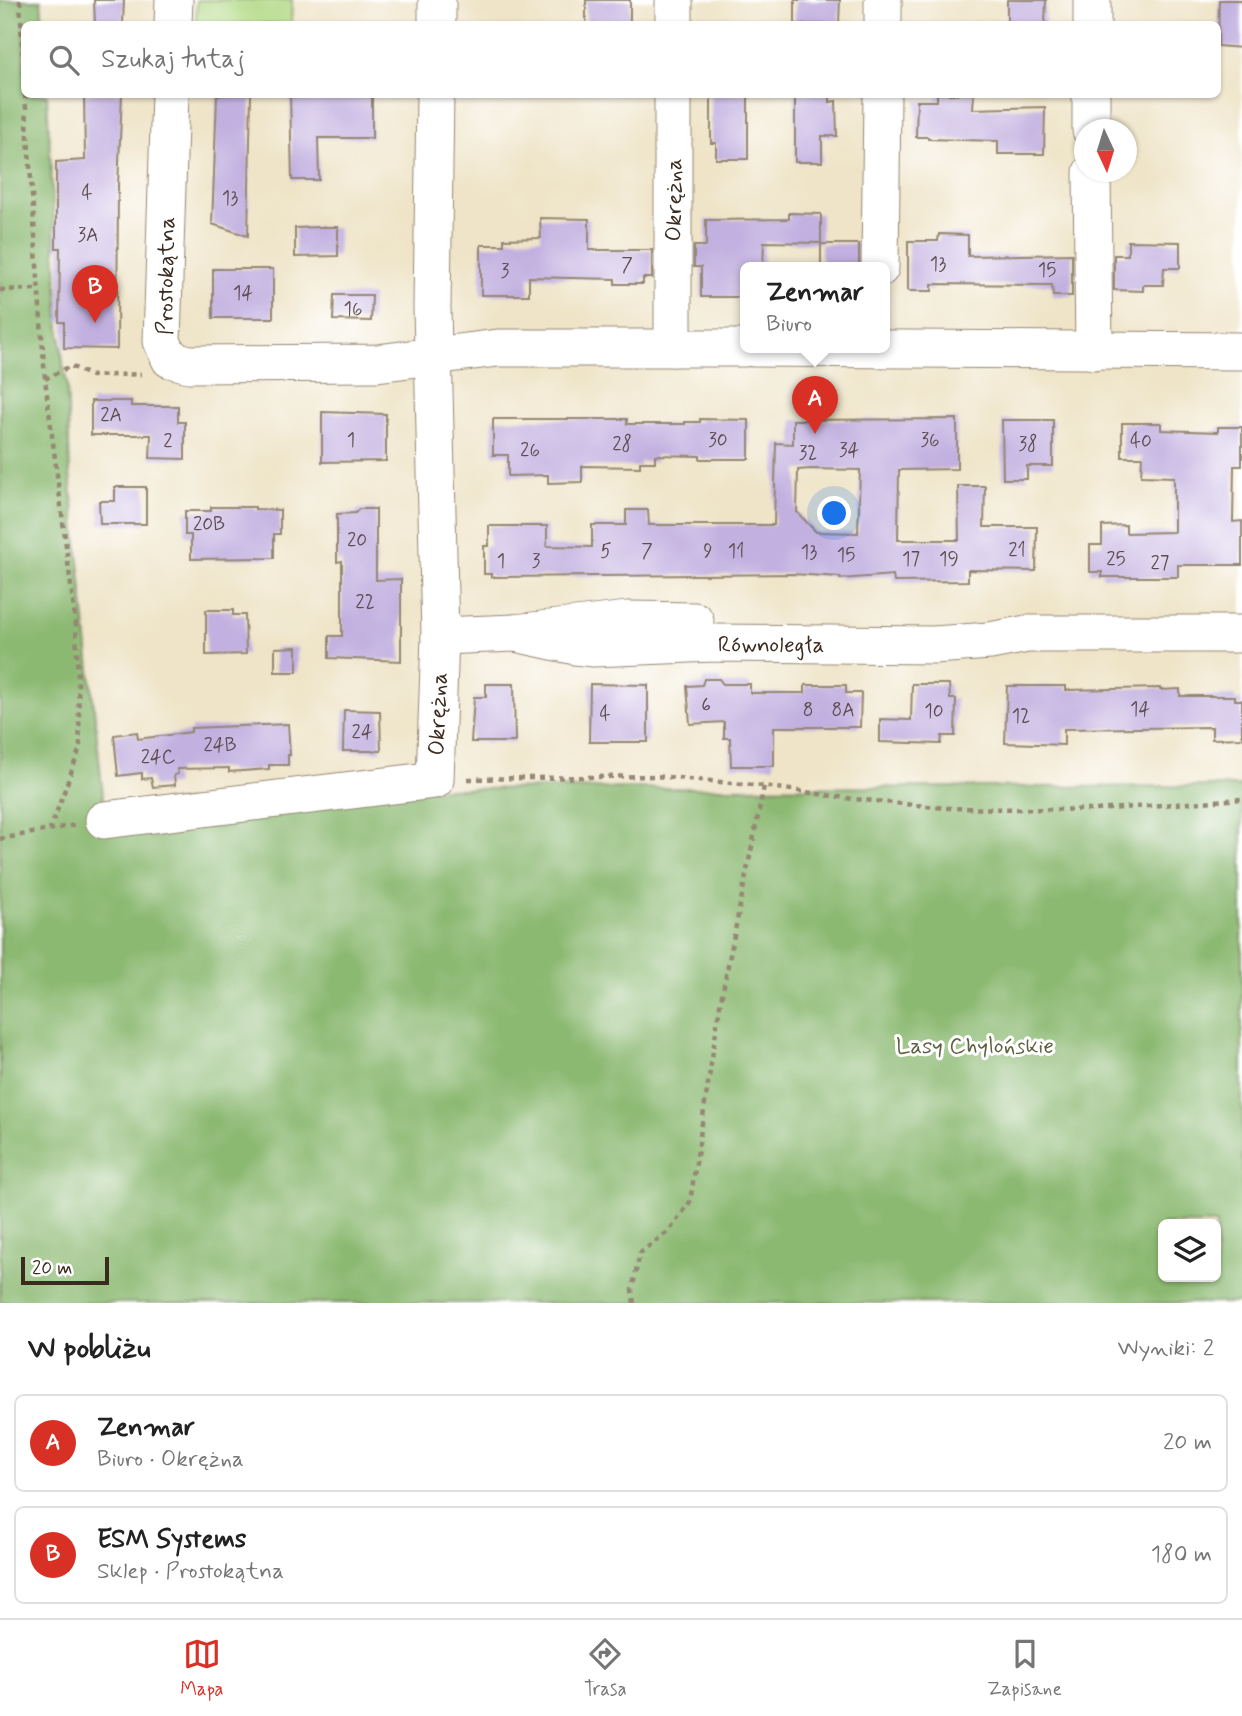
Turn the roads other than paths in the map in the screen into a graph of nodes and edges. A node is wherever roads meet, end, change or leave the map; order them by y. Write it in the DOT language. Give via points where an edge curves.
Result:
graph roads {
  1 [pos="174,0"];
  2 [pos="437,0"];
  3 [pos="674,0"];
  4 [pos="883,0"];
  5 [pos="1092,0"];
  6 [pos="173,21"];
  7 [pos="437,21"];
  8 [pos="674,21"];
  9 [pos="883,21"];
  10 [pos="1092,21"];
  11 [pos="170,98"];
  12 [pos="435,98"];
  13 [pos="673,98"];
  14 [pos="882,98"];
  15 [pos="1091,98"];
  16 [pos="1091,119"];
  17 [pos="1092,182"];
  18 [pos="880,262"];
  19 [pos="673,348"];
  20 [pos="740,348"];
  21 [pos="890,349"];
  22 [pos="1094,351"];
  23 [pos="1242,351"];
  24 [pos="433,357"];
  25 [pos="1242,634"];
  26 [pos="440,636"];
  27 [pos="104,820"];
  1 -- 6 [label="street"];
  2 -- 7 [label="street"];
  3 -- 8 [label="street"];
  4 -- 9 [label="street"];
  5 -- 10 [label="street"];
  11 -- 24 [label="street, Prostokątna" via="162,341 170,359 189,365 377,363"];
  12 -- 24 [label="street, Okrężna"];
  13 -- 19 [label="street, Okrężna"];
  14 -- 18 [label="street"];
  15 -- 16 [label="street"];
  17 -- 22 [label="street"];
  19 -- 20 [label="street"];
  19 -- 24 [label="street" via="498,348"];
  21 -- 22 [label="street"];
  22 -- 23 [label="street"];
  24 -- 26 [label="street, Okrężna"];
  25 -- 26 [label="street, Równoległa" via="1027,634 934,645 713,643 594,648 515,633"];
  26 -- 27 [label="street, Okrężna" via="435,780"];
}
